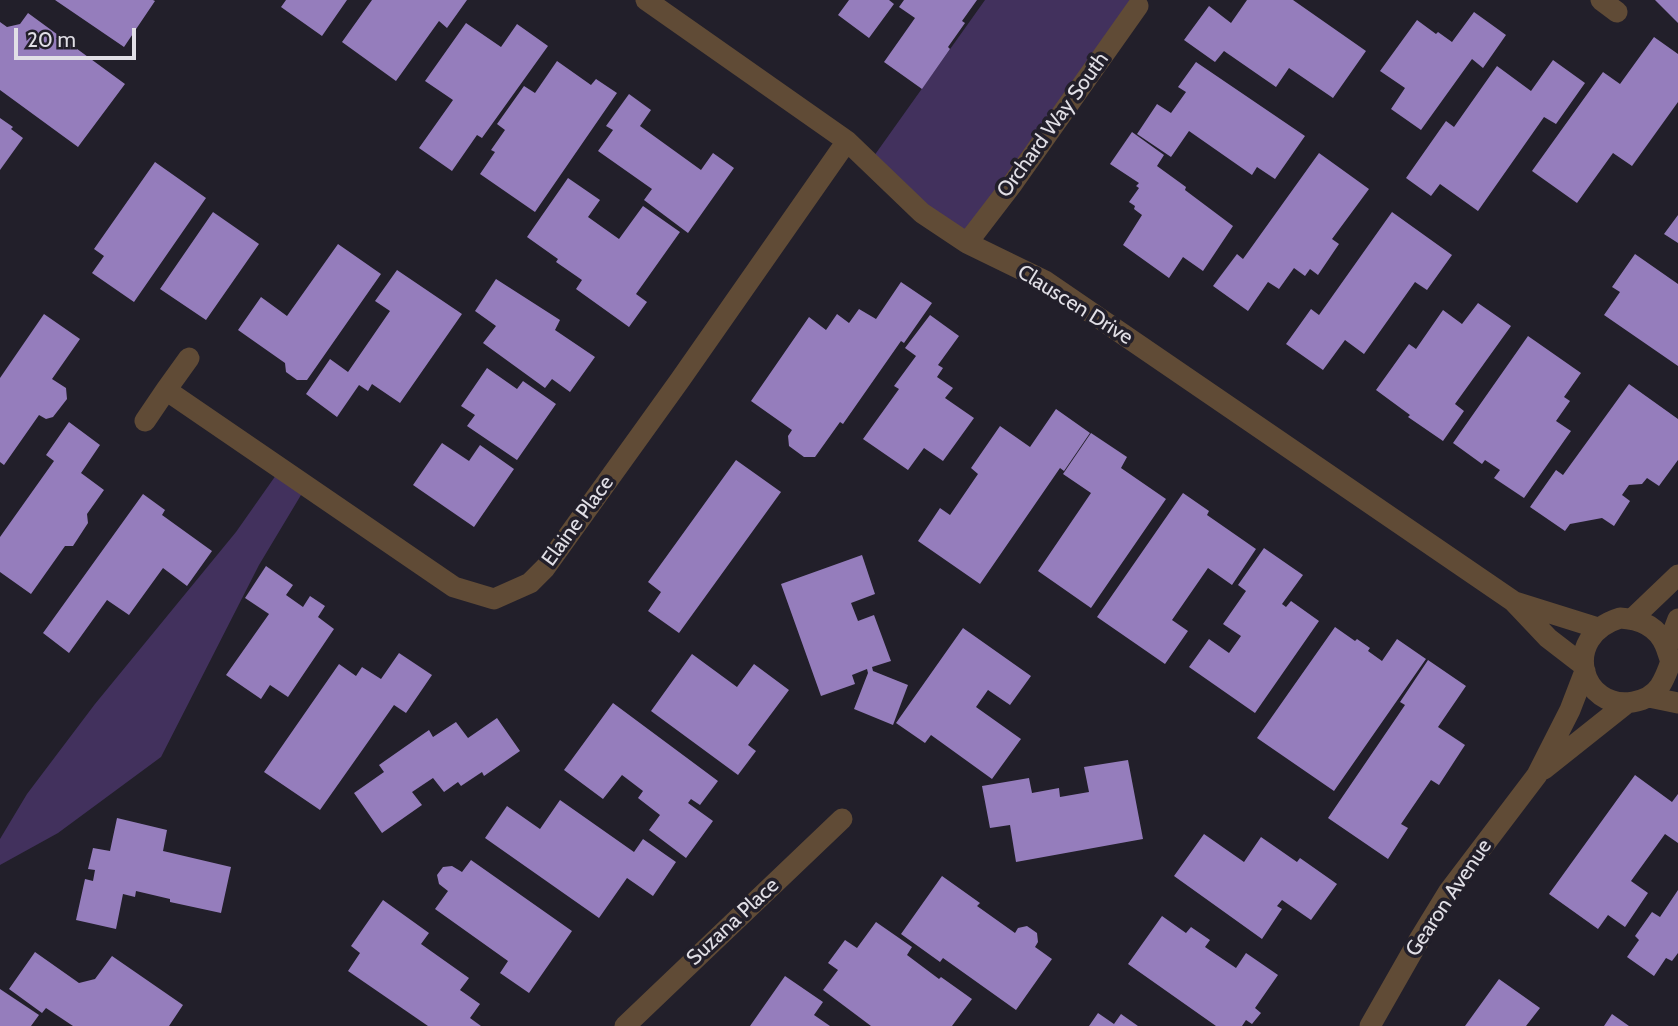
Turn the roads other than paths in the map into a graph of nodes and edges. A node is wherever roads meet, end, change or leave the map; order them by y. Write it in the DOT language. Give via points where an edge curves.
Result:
graph roads {
  1 [pos="646,0"];
  2 [pos="1138,6"];
  3 [pos="847,141"];
  4 [pos="967,243"];
  5 [pos="189,358"];
  6 [pos="166,390"];
  7 [pos="145,421"];
  8 [pos="1678,575"];
  9 [pos="1513,601"];
  10 [pos="1632,618"];
  11 [pos="1678,619"];
  12 [pos="1598,628"];
  13 [pos="1672,659"];
  14 [pos="1584,668"];
  15 [pos="1649,697"];
  16 [pos="1627,703"];
  17 [pos="1678,703"];
  18 [pos="1537,775"];
  19 [pos="842,819"];
  20 [pos="625,1026"];
  21 [pos="1370,1026"];
  1 -- 3 [label="street, Clauscen Drive"];
  2 -- 4 [label="street, Orchard Way South"];
  3 -- 4 [label="street, Clauscen Drive" via="922,213"];
  3 -- 6 [label="street, Elaine Place" via="545,568 530,583 494,599 454,587"];
  4 -- 9 [label="street, Clauscen Drive" via="1045,281"];
  5 -- 6 [label="street"];
  6 -- 7 [label="street"];
  8 -- 10 [label="street"];
  9 -- 12 [label="street, Clauscen Drive"];
  9 -- 14 [label="street, Clauscen Drive"];
  10 -- 12 [label="street"];
  10 -- 13 [label="street" via="1654,629"];
  11 -- 13 [label="street"];
  12 -- 14 [label="street" via="1584,649"];
  13 -- 15 [label="street" via="1659,688"];
  14 -- 16 [label="street" via="1588,682 1604,697"];
  14 -- 18 [label="street" via="1570,710"];
  15 -- 16 [label="street"];
  15 -- 17 [label="street"];
  16 -- 18 [label="street"];
  18 -- 21 [label="street, Gearon Avenue" via="1449,891"];
  19 -- 20 [label="street, Suzana Place"];
}
